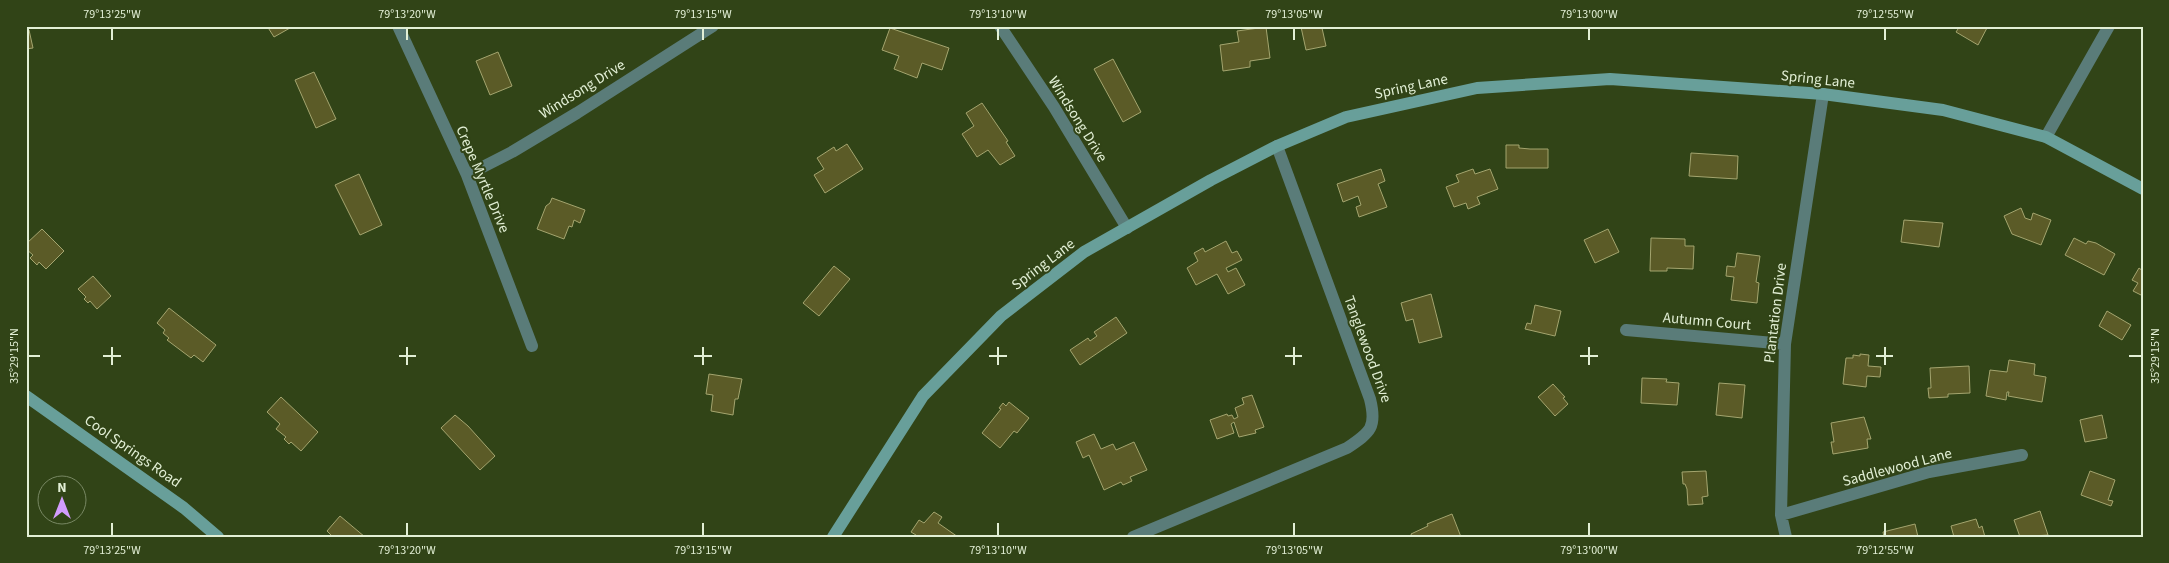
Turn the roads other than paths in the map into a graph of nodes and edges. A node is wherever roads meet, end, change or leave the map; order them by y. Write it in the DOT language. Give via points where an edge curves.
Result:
graph roads {
  1 [pos="398,26"];
  2 [pos="713,26"];
  3 [pos="1000,26"];
  4 [pos="2110,26"];
  5 [pos="1823,94"];
  6 [pos="2046,137"];
  7 [pos="1276,146"];
  8 [pos="467,175"];
  9 [pos="2143,189"];
  10 [pos="1127,228"];
  11 [pos="1626,330"];
  12 [pos="1785,344"];
  13 [pos="532,346"];
  14 [pos="26,396"];
  15 [pos="2022,456"];
  16 [pos="1781,515"];
  17 [pos="218,537"];
  18 [pos="833,537"];
  19 [pos="1133,537"];
  20 [pos="1786,537"];
  1 -- 8 [label="street, Crepe Myrtle Drive"];
  2 -- 8 [label="street, Windsong Drive" via="577,113"];
  3 -- 10 [label="street, Windsong Drive"];
  4 -- 6 [label="street"];
  5 -- 6 [label="street, Spring Lane" via="1943,110"];
  5 -- 7 [label="street, Spring Lane" via="1610,79 1477,88 1346,117"];
  5 -- 12 [label="street, Plantation Drive"];
  6 -- 9 [label="street, Spring Lane"];
  7 -- 10 [label="street, Spring Lane"];
  7 -- 19 [label="street, Tanglewood Drive" via="1370,399 1374,415 1371,427 1347,448"];
  8 -- 13 [label="street, Crepe Myrtle Drive"];
  10 -- 18 [label="street, Spring Lane" via="1084,252 1001,316 923,396"];
  11 -- 12 [label="street, Autumn Court"];
  12 -- 16 [label="street, Plantation Drive"];
  14 -- 17 [label="street, Cool Springs Road" via="184,508"];
  15 -- 16 [label="street, Saddlewood Lane" via="1929,472"];
  16 -- 20 [label="street, Plantation Drive"];
}
